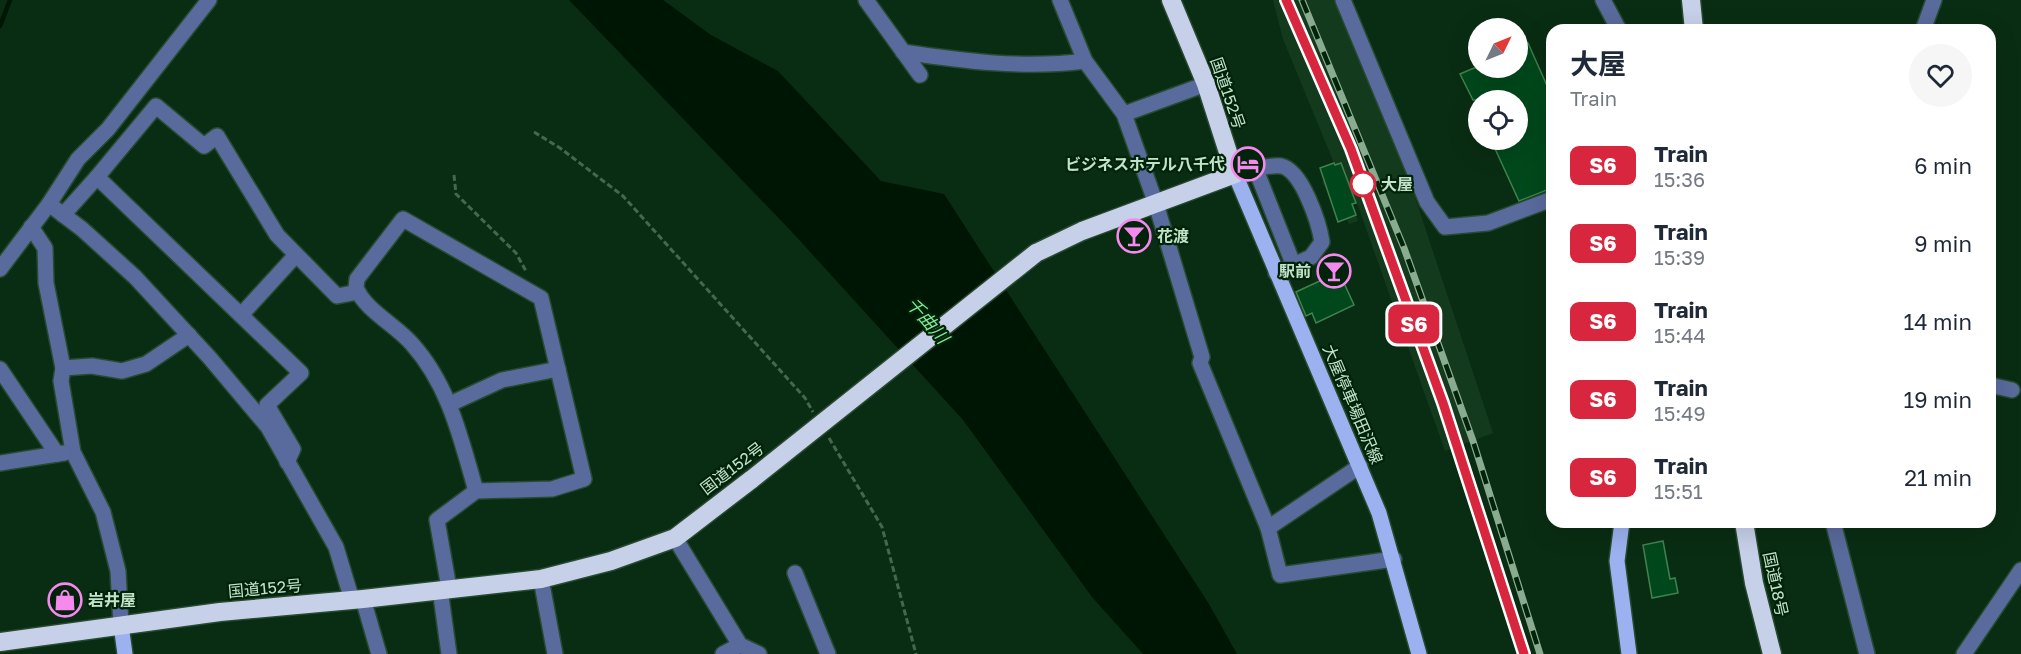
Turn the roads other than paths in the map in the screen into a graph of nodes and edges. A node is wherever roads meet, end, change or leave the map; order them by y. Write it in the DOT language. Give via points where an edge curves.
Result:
graph roads {
  1 [pos="867,0"];
  2 [pos="1060,0"];
  3 [pos="1171,0"];
  4 [pos="1343,0"];
  5 [pos="1603,0"];
  6 [pos="1691,0"];
  7 [pos="1934,0"];
  8 [pos="207,2"];
  9 [pos="1616,24"];
  10 [pos="1693,24"];
  11 [pos="1925,24"];
  12 [pos="903,52"];
  13 [pos="1085,61"];
  14 [pos="920,75"];
  15 [pos="1206,84"];
  16 [pos="1124,114"];
  17 [pos="1256,170"];
  18 [pos="1235,174"];
  19 [pos="97,177"];
  20 [pos="1546,200"];
  21 [pos="49,204"];
  22 [pos="1156,204"];
  23 [pos="63,215"];
  24 [pos="31,227"];
  25 [pos="297,255"];
  26 [pos="1293,266"];
  27 [pos="0,268"];
  28 [pos="1276,273"];
  29 [pos="358,292"];
  30 [pos="241,315"];
  31 [pos="189,335"];
  32 [pos="63,368"];
  33 [pos="0,369"];
  34 [pos="558,369"];
  35 [pos="1996,386"];
  36 [pos="2012,390"];
  37 [pos="450,404"];
  38 [pos="73,452"];
  39 [pos="57,454"];
  40 [pos="287,462"];
  41 [pos="0,463"];
  42 [pos="1360,466"];
  43 [pos="476,491"];
  44 [pos="1268,528"];
  45 [pos="1621,528"];
  46 [pos="1745,528"];
  47 [pos="1835,528"];
  48 [pos="675,538"];
  49 [pos="1394,559"];
  50 [pos="2021,570"];
  51 [pos="795,573"];
  52 [pos="541,579"];
  53 [pos="445,589"];
  54 [pos="358,600"];
  55 [pos="121,625"];
  56 [pos="740,645"];
  57 [pos="1,646"];
  58 [pos="125,654"];
  59 [pos="379,654"];
  60 [pos="449,654"];
  61 [pos="555,654"];
  62 [pos="723,654"];
  63 [pos="759,654"];
  64 [pos="828,654"];
  65 [pos="1419,654"];
  66 [pos="1629,654"];
  67 [pos="1772,654"];
  68 [pos="1867,654"];
  69 [pos="1964,654"];
  1 -- 12 [label="street"];
  2 -- 13 [label="street"];
  3 -- 15 [label="highway, 国道152号"];
  4 -- 20 [label="street" via="1427,202 1445,227 1488,223"];
  5 -- 9 [label="street"];
  6 -- 10 [label="highway"];
  7 -- 11 [label="street"];
  8 -- 21 [label="street" via="108,129 78,159"];
  12 -- 13 [label="street" via="984,63 1046,66"];
  12 -- 14 [label="street"];
  13 -- 16 [label="street"];
  15 -- 16 [label="street"];
  15 -- 18 [label="highway, 国道152号"];
  16 -- 22 [label="street"];
  17 -- 18 [label="street"];
  17 -- 26 [label="street"];
  17 -- 26 [label="street" via="1279,165 1290,169 1301,182 1320,230 1322,242 1318,251"];
  18 -- 22 [label="highway, 国道152号"];
  18 -- 28 [label="main road, 大屋停車場田沢線"];
  19 -- 23 [label="street"];
  19 -- 25 [label="street" via="156,106 204,146 217,136 277,235"];
  19 -- 30 [label="street"];
  21 -- 23 [label="street"];
  21 -- 24 [label="street"];
  22 -- 44 [label="street" via="1202,357 1200,363"];
  22 -- 48 [label="highway, 国道152号, bridge" via="1036,253"];
  23 -- 31 [label="street" via="135,278"];
  24 -- 27 [label="street"];
  24 -- 32 [label="street" via="45,248 46,283"];
  25 -- 29 [label="street" via="337,296"];
  25 -- 30 [label="street"];
  26 -- 28 [label="street"];
  28 -- 42 [label="main road, 大屋停車場田沢線"];
  29 -- 34 [label="street" via="357,279 403,219 541,298"];
  29 -- 37 [label="street" via="412,344"];
  30 -- 40 [label="street" via="301,373 267,405 293,449"];
  31 -- 32 [label="street" via="138,367 122,371 92,366"];
  31 -- 40 [label="street" via="268,427"];
  32 -- 38 [label="street" via="61,381"];
  33 -- 39 [label="street"];
  34 -- 37 [label="street" via="502,380"];
  34 -- 43 [label="street" via="584,479 552,489"];
  35 -- 36 [label="street"];
  37 -- 43 [label="street"];
  38 -- 39 [label="street"];
  38 -- 55 [label="street" via="103,512 118,571"];
  39 -- 41 [label="street"];
  40 -- 54 [label="street" via="336,547"];
  42 -- 44 [label="street"];
  42 -- 49 [label="main road, 大屋停車場田沢線"];
  43 -- 53 [label="street" via="437,520"];
  44 -- 49 [label="street" via="1280,575"];
  45 -- 66 [label="main road" via="1617,561"];
  46 -- 67 [label="highway, 国道18号"];
  47 -- 68 [label="street"];
  48 -- 52 [label="highway, 国道152号" via="620,558"];
  48 -- 56 [label="street"];
  49 -- 65 [label="main road, 大屋停車場田沢線"];
  50 -- 69 [label="street"];
  51 -- 64 [label="street"];
  52 -- 53 [label="highway, 国道152号"];
  52 -- 61 [label="street"];
  53 -- 54 [label="highway, 国道152号"];
  53 -- 60 [label="street"];
  54 -- 55 [label="highway, 国道152号"];
  54 -- 59 [label="street"];
  55 -- 57 [label="highway, 国道152号"];
  55 -- 58 [label="main road"];
  56 -- 62 [label="street"];
  56 -- 63 [label="street"];
}
